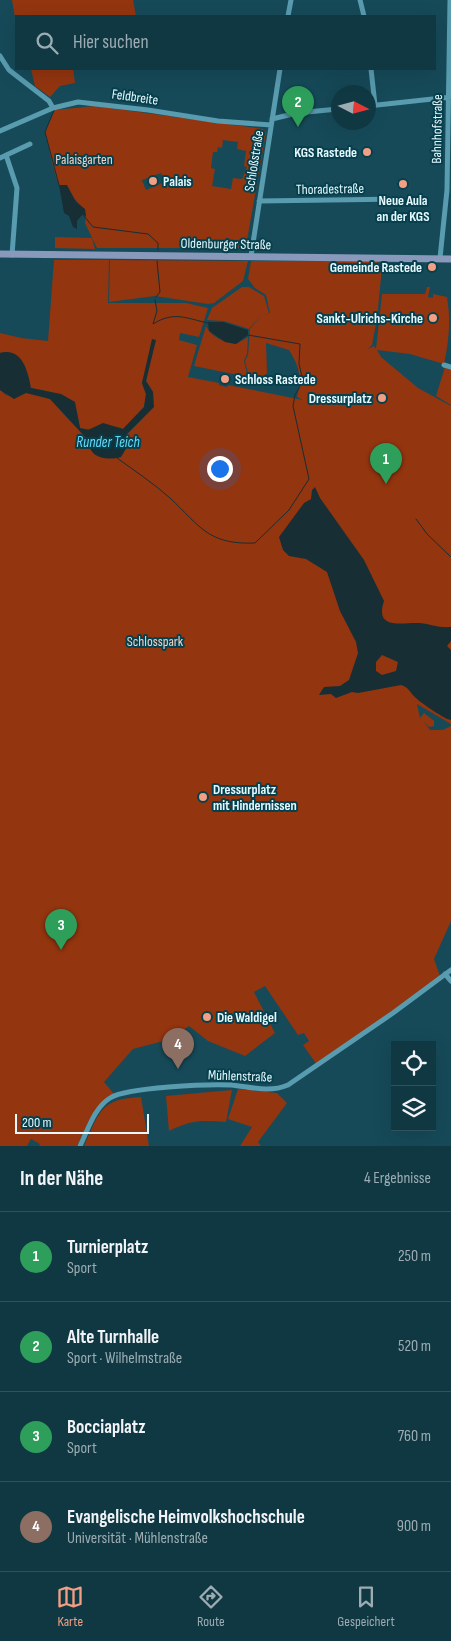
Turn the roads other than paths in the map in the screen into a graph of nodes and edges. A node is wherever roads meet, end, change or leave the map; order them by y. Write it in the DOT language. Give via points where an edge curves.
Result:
graph roads {
  1 [pos="291,0"];
  2 [pos="360,0"];
  3 [pos="450,0"];
  4 [pos="288,15"];
  5 [pos="364,15"];
  6 [pos="0,56"];
  7 [pos="280,70"];
  8 [pos="370,70"];
  9 [pos="371,85"];
  10 [pos="450,97"];
  11 [pos="376,105"];
  12 [pos="53,108"];
  13 [pos="331,110"];
  14 [pos="272,122"];
  15 [pos="0,130"];
  16 [pos="30,144"];
  17 [pos="6,155"];
  18 [pos="0,158"];
  19 [pos="449,189"];
  20 [pos="402,199"];
  21 [pos="259,201"];
  22 [pos="0,254"];
  23 [pos="12,255"];
  24 [pos="250,256"];
  25 [pos="440,258"];
  26 [pos="451,259"];
  27 [pos="444,365"];
  28 [pos="451,367"];
  29 [pos="451,970"];
  30 [pos="445,974"];
  31 [pos="451,981"];
  32 [pos="80,1146"];
  1 -- 4 [label="street"];
  2 -- 5 [label="street"];
  3 -- 10 [label="street, Bahnhofstraße"];
  6 -- 12 [label="street" via="9,70 49,101"];
  7 -- 14 [label="street, Schloßstraße"];
  8 -- 9 [label="street"];
  10 -- 11 [label="street"];
  10 -- 19 [label="street, Bahnhofstraße"];
  12 -- 14 [label="street, Feldbreite" via="69,103 94,103 218,121"];
  12 -- 15 [label="street, Feldbreite"];
  13 -- 14 [label="street, Feldbreite" via="297,113"];
  14 -- 21 [label="street, Schloßstraße"];
  16 -- 17 [label="street"];
  17 -- 18 [label="street"];
  17 -- 23 [label="street" via="17,188"];
  19 -- 25 [label="street, Bahnhofstraße"];
  20 -- 21 [label="street, Thoradestraße"];
  21 -- 24 [label="street, Schloßstraße"];
  22 -- 23 [label="street, Oldenburger Straße"];
  23 -- 24 [label="street, Oldenburger Straße"];
  24 -- 25 [label="street, Oldenburger Straße"];
  25 -- 26 [label="street, Oldenburger Straße"];
  27 -- 28 [label="street"];
  29 -- 30 [label="street, Mühlenstraße"];
  30 -- 31 [label="street"];
  30 -- 32 [label="street, Mühlenstraße" via="288,1085 268,1089 219,1085 116,1095 100,1107"];
}
